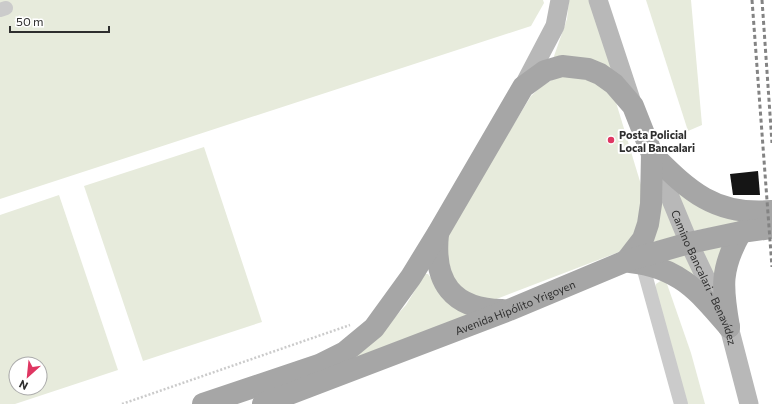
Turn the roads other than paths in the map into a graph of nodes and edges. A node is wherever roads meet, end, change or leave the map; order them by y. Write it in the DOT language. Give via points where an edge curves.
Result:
graph roads {
  1 [pos="560,0"];
  2 [pos="598,0"];
  3 [pos="523,87"];
  4 [pos="633,106"];
  5 [pos="652,154"];
  6 [pos="772,211"];
  7 [pos="772,228"];
  8 [pos="741,232"];
  9 [pos="438,233"];
  10 [pos="689,243"];
  11 [pos="634,262"];
  12 [pos="508,310"];
  13 [pos="729,327"];
  14 [pos="295,391"];
  15 [pos="203,404"];
  16 [pos="263,404"];
  17 [pos="681,404"];
  18 [pos="749,404"];
  1 -- 3 [label="main road" via="555,26"];
  2 -- 4 [label="main road"];
  3 -- 4 [label="main road" via="545,71 562,66 588,69 614,84"];
  3 -- 9 [label="main road, Avenida Hipólito Yrigoyen"];
  4 -- 5 [label="main road"];
  5 -- 6 [label="main road" via="687,188 702,198 734,208"];
  5 -- 10 [label="main road, Camino Bancalari - Benavídez"];
  5 -- 11 [label="main road" via="648,224"];
  7 -- 8 [label="main road, Avenida Hipólito Yrigoyen"];
  8 -- 10 [label="main road, Avenida Hipólito Yrigoyen"];
  8 -- 13 [label="main road" via="731,249 724,274 723,294"];
  9 -- 12 [label="main road" via="437,264 453,293 474,308"];
  9 -- 14 [label="main road, Avenida Hipólito Yrigoyen" via="388,311 362,339 345,352 319,365"];
  10 -- 11 [label="main road, Avenida Hipólito Yrigoyen"];
  10 -- 13 [label="main road, Camino Bancalari - Benavídez"];
  11 -- 12 [label="main road, Avenida Hipólito Yrigoyen"];
  11 -- 13 [label="main road" via="662,268 688,283"];
  11 -- 17 [label="street"];
  12 -- 14 [label="main road, Avenida Hipólito Yrigoyen"];
  13 -- 18 [label="main road, Camino Bancalari - Benavídez"];
  14 -- 15 [label="main road, Avenida Hipólito Yrigoyen"];
  14 -- 16 [label="main road, Avenida Hipólito Yrigoyen"];
}
